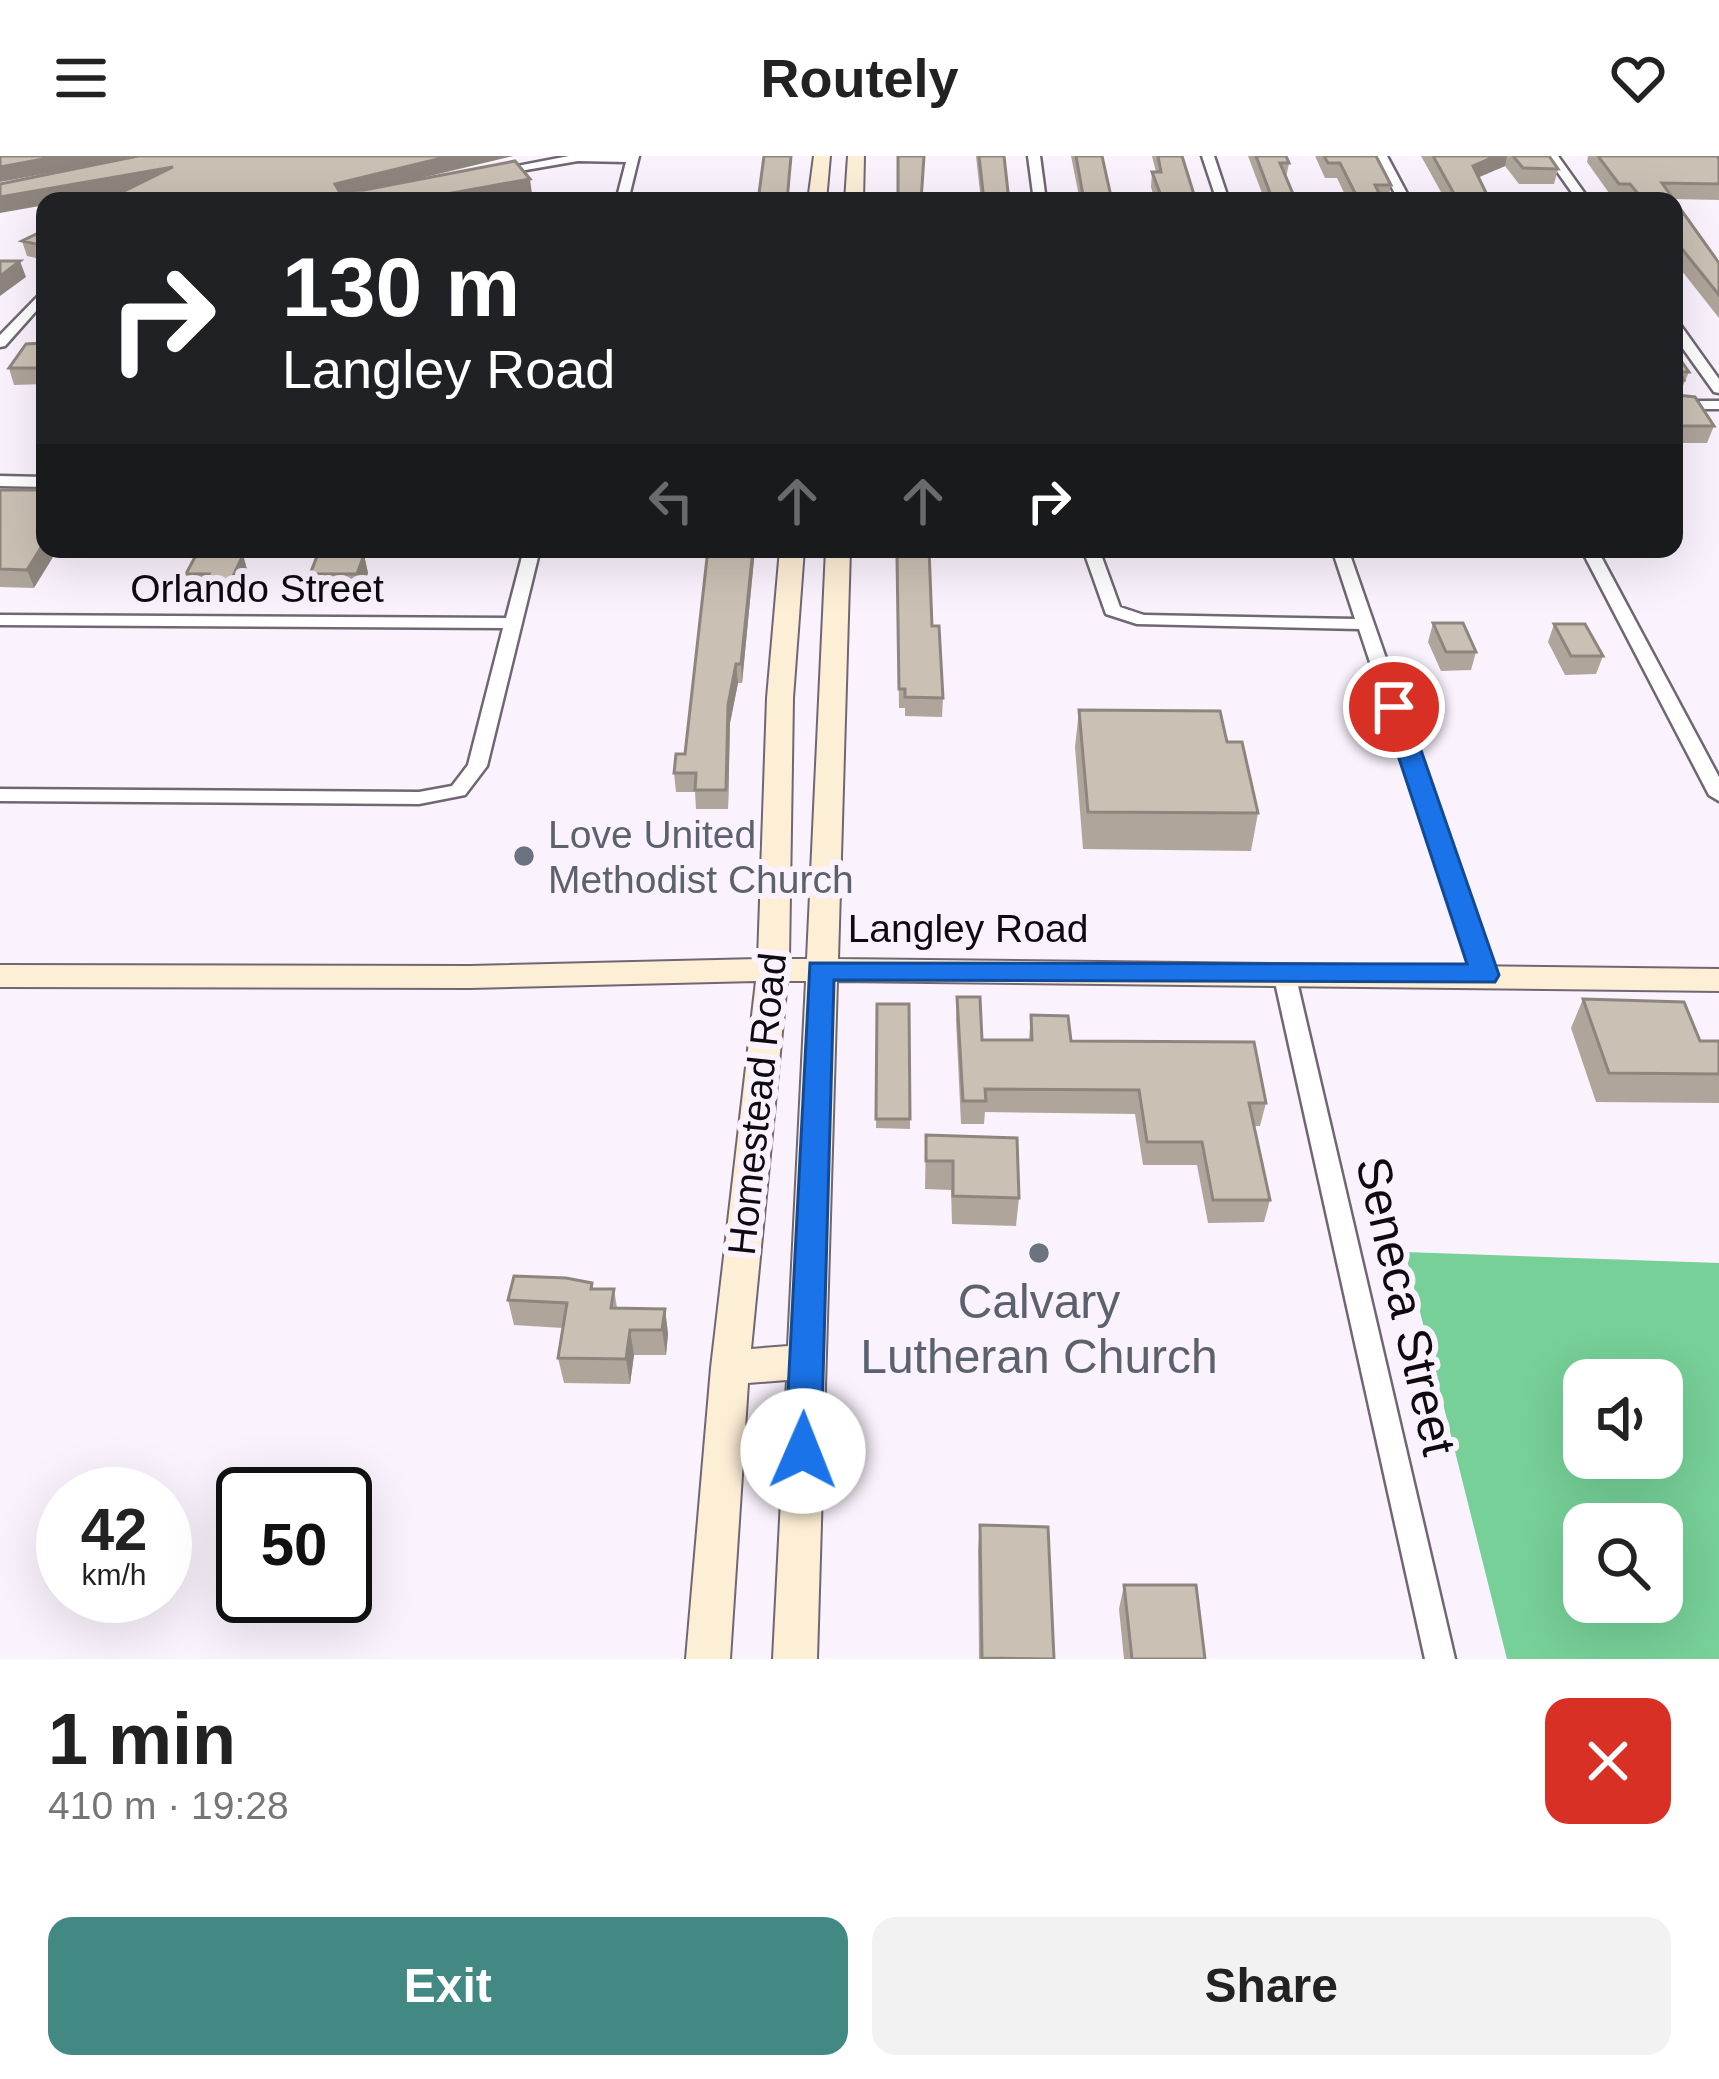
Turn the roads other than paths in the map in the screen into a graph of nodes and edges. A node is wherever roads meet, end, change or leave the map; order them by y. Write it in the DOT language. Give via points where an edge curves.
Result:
graph roads {
  1 [pos="822,156"];
  2 [pos="856,156"];
  3 [pos="1034,156"];
  4 [pos="1208,156"];
  5 [pos="1381,156"];
  6 [pos="1552,156"];
  7 [pos="633,157"];
  8 [pos="489,172"];
  9 [pos="624,192"];
  10 [pos="818,192"];
  11 [pos="854,192"];
  12 [pos="1039,192"];
  13 [pos="1220,192"];
  14 [pos="1400,192"];
  15 [pos="1578,192"];
  16 [pos="36,304"];
  17 [pos="1683,339"];
  18 [pos="0,347"];
  19 [pos="22,352"];
  20 [pos="1719,389"];
  21 [pos="1683,405"];
  22 [pos="1719,405"];
  23 [pos="0,482"];
  24 [pos="36,482"];
  25 [pos="530,558"];
  26 [pos="1093,558"];
  27 [pos="1343,558"];
  28 [pos="1594,558"];
  29 [pos="791,561"];
  30 [pos="837,561"];
  31 [pos="0,620"];
  32 [pos="513,623"];
  33 [pos="1366,624"];
  34 [pos="780,698"];
  35 [pos="832,699"];
  36 [pos="0,794"];
  37 [pos="1719,795"];
  38 [pos="773,970"];
  39 [pos="820,970"];
  40 [pos="1284,973"];
  41 [pos="1485,975"];
  42 [pos="0,976"];
  43 [pos="1719,980"];
  44 [pos="804,1362"];
  45 [pos="730,1368"];
  46 [pos="708,1659"];
  47 [pos="795,1659"];
  48 [pos="1440,1659"];
  1 -- 10 [label="main road"];
  2 -- 11 [label="main road"];
  3 -- 12 [label="street"];
  4 -- 13 [label="street"];
  5 -- 14 [label="street"];
  6 -- 15 [label="street"];
  7 -- 8 [label="street"];
  7 -- 9 [label="street"];
  16 -- 18 [label="street"];
  17 -- 20 [label="street"];
  18 -- 19 [label="street"];
  21 -- 22 [label="street"];
  23 -- 24 [label="street"];
  25 -- 32 [label="street"];
  26 -- 33 [label="street" via="1112,610 1143,620"];
  27 -- 33 [label="street"];
  28 -- 37 [label="street"];
  29 -- 30 [label="main road"];
  29 -- 34 [label="main road, Homestead Road"];
  30 -- 35 [label="main road, Homestead Road"];
  31 -- 32 [label="street, Orlando Street"];
  32 -- 36 [label="street" via="477,766 458,791"];
  33 -- 41 [label="street"];
  34 -- 35 [label="main road"];
  34 -- 38 [label="main road, Homestead Road"];
  35 -- 39 [label="main road, Homestead Road"];
  38 -- 39 [label="main road, Langley Road"];
  38 -- 42 [label="main road, Langley Road"];
  38 -- 45 [label="main road, Homestead Road"];
  39 -- 40 [label="main road, Langley Road"];
  39 -- 44 [label="main road, Homestead Road"];
  40 -- 41 [label="main road, Langley Road"];
  40 -- 48 [label="street, Seneca Street"];
  41 -- 43 [label="main road, Langley Road"];
  44 -- 45 [label="main road"];
  44 -- 47 [label="main road, Homestead Road"];
  45 -- 46 [label="main road, Homestead Road"];
}
